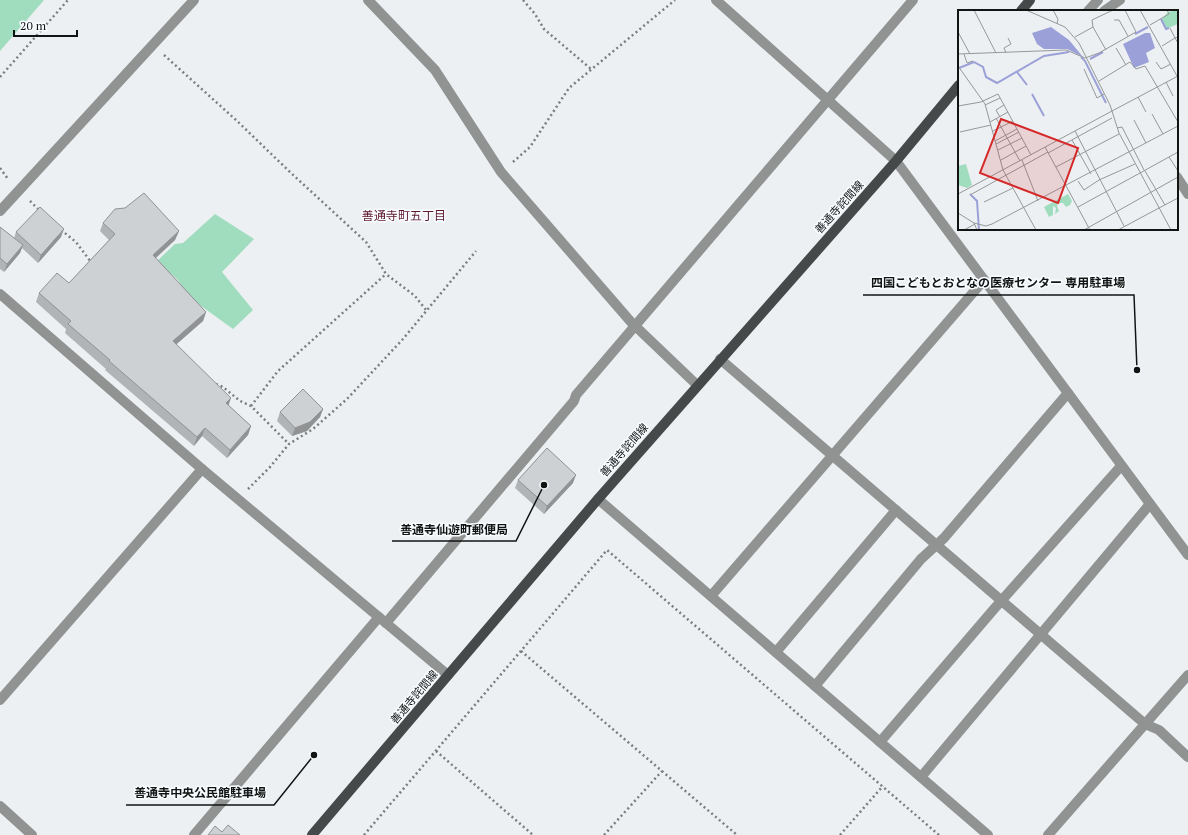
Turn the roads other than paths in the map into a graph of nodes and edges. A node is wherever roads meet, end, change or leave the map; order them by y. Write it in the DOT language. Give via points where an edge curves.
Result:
graph roads {
  1 [pos="194,0"];
  2 [pos="368,0"];
  3 [pos="716,0"];
  4 [pos="913,0"];
  5 [pos="1030,0"];
  6 [pos="1098,0"];
  7 [pos="1120,0"];
  8 [pos="1022,10"];
  9 [pos="1089,10"];
  10 [pos="1105,10"];
  11 [pos="958,86"];
  12 [pos="828,100"];
  13 [pos="896,161"];
  14 [pos="1178,179"];
  15 [pos="1188,194"];
  16 [pos="0,211"];
  17 [pos="984,280"];
  18 [pos="0,294"];
  19 [pos="635,325"];
  20 [pos="720,359"];
  21 [pos="697,385"];
  22 [pos="1068,393"];
  23 [pos="832,456"];
  24 [pos="1121,466"];
  25 [pos="202,469"];
  26 [pos="598,499"];
  27 [pos="1150,504"];
  28 [pos="896,510"];
  29 [pos="936,545"];
  30 [pos="1188,555"];
  31 [pos="711,596"];
  32 [pos="1002,601"];
  33 [pos="382,620"];
  34 [pos="1041,635"];
  35 [pos="776,652"];
  36 [pos="448,675"];
  37 [pos="1188,675"];
  38 [pos="815,686"];
  39 [pos="0,700"];
  40 [pos="1145,724"];
  41 [pos="880,742"];
  42 [pos="1188,757"];
  43 [pos="921,777"];
  44 [pos="0,806"];
  45 [pos="32,835"];
  46 [pos="194,835"];
  47 [pos="312,835"];
  48 [pos="988,835"];
  49 [pos="1048,835"];
  1 -- 16 [label="street"];
  2 -- 19 [label="street" via="435,70 501,172"];
  3 -- 12 [label="street"];
  4 -- 12 [label="street"];
  5 -- 8 [label="main road"];
  6 -- 9 [label="street"];
  7 -- 10 [label="street"];
  11 -- 13 [label="main road, 善通寺詫間線"];
  12 -- 13 [label="street"];
  12 -- 19 [label="street"];
  13 -- 17 [label="street"];
  13 -- 20 [label="main road, 善通寺詫間線"];
  14 -- 15 [label="street"];
  17 -- 22 [label="street"];
  17 -- 23 [label="street"];
  18 -- 25 [label="street"];
  19 -- 21 [label="street"];
  19 -- 33 [label="street"];
  20 -- 21 [label="main road, 善通寺詫間線"];
  20 -- 23 [label="street"];
  21 -- 26 [label="main road, 善通寺詫間線"];
  22 -- 24 [label="street"];
  22 -- 29 [label="street"];
  23 -- 28 [label="street"];
  23 -- 31 [label="street"];
  24 -- 27 [label="street"];
  24 -- 32 [label="street"];
  25 -- 33 [label="street"];
  25 -- 39 [label="street"];
  26 -- 31 [label="street"];
  26 -- 36 [label="main road, 善通寺詫間線"];
  27 -- 30 [label="street"];
  27 -- 34 [label="street"];
  28 -- 29 [label="street"];
  28 -- 35 [label="street"];
  29 -- 32 [label="street"];
  29 -- 38 [label="street" via="921,559"];
  31 -- 35 [label="street"];
  32 -- 34 [label="street"];
  32 -- 41 [label="street"];
  33 -- 36 [label="street"];
  33 -- 46 [label="street"];
  34 -- 40 [label="street"];
  34 -- 43 [label="street"];
  35 -- 38 [label="street"];
  36 -- 47 [label="main road, 善通寺詫間線"];
  37 -- 40 [label="street"];
  38 -- 41 [label="street"];
  40 -- 42 [label="street" via="1159,730"];
  40 -- 49 [label="street"];
  41 -- 43 [label="street"];
  43 -- 48 [label="street"];
  44 -- 45 [label="street"];
}
